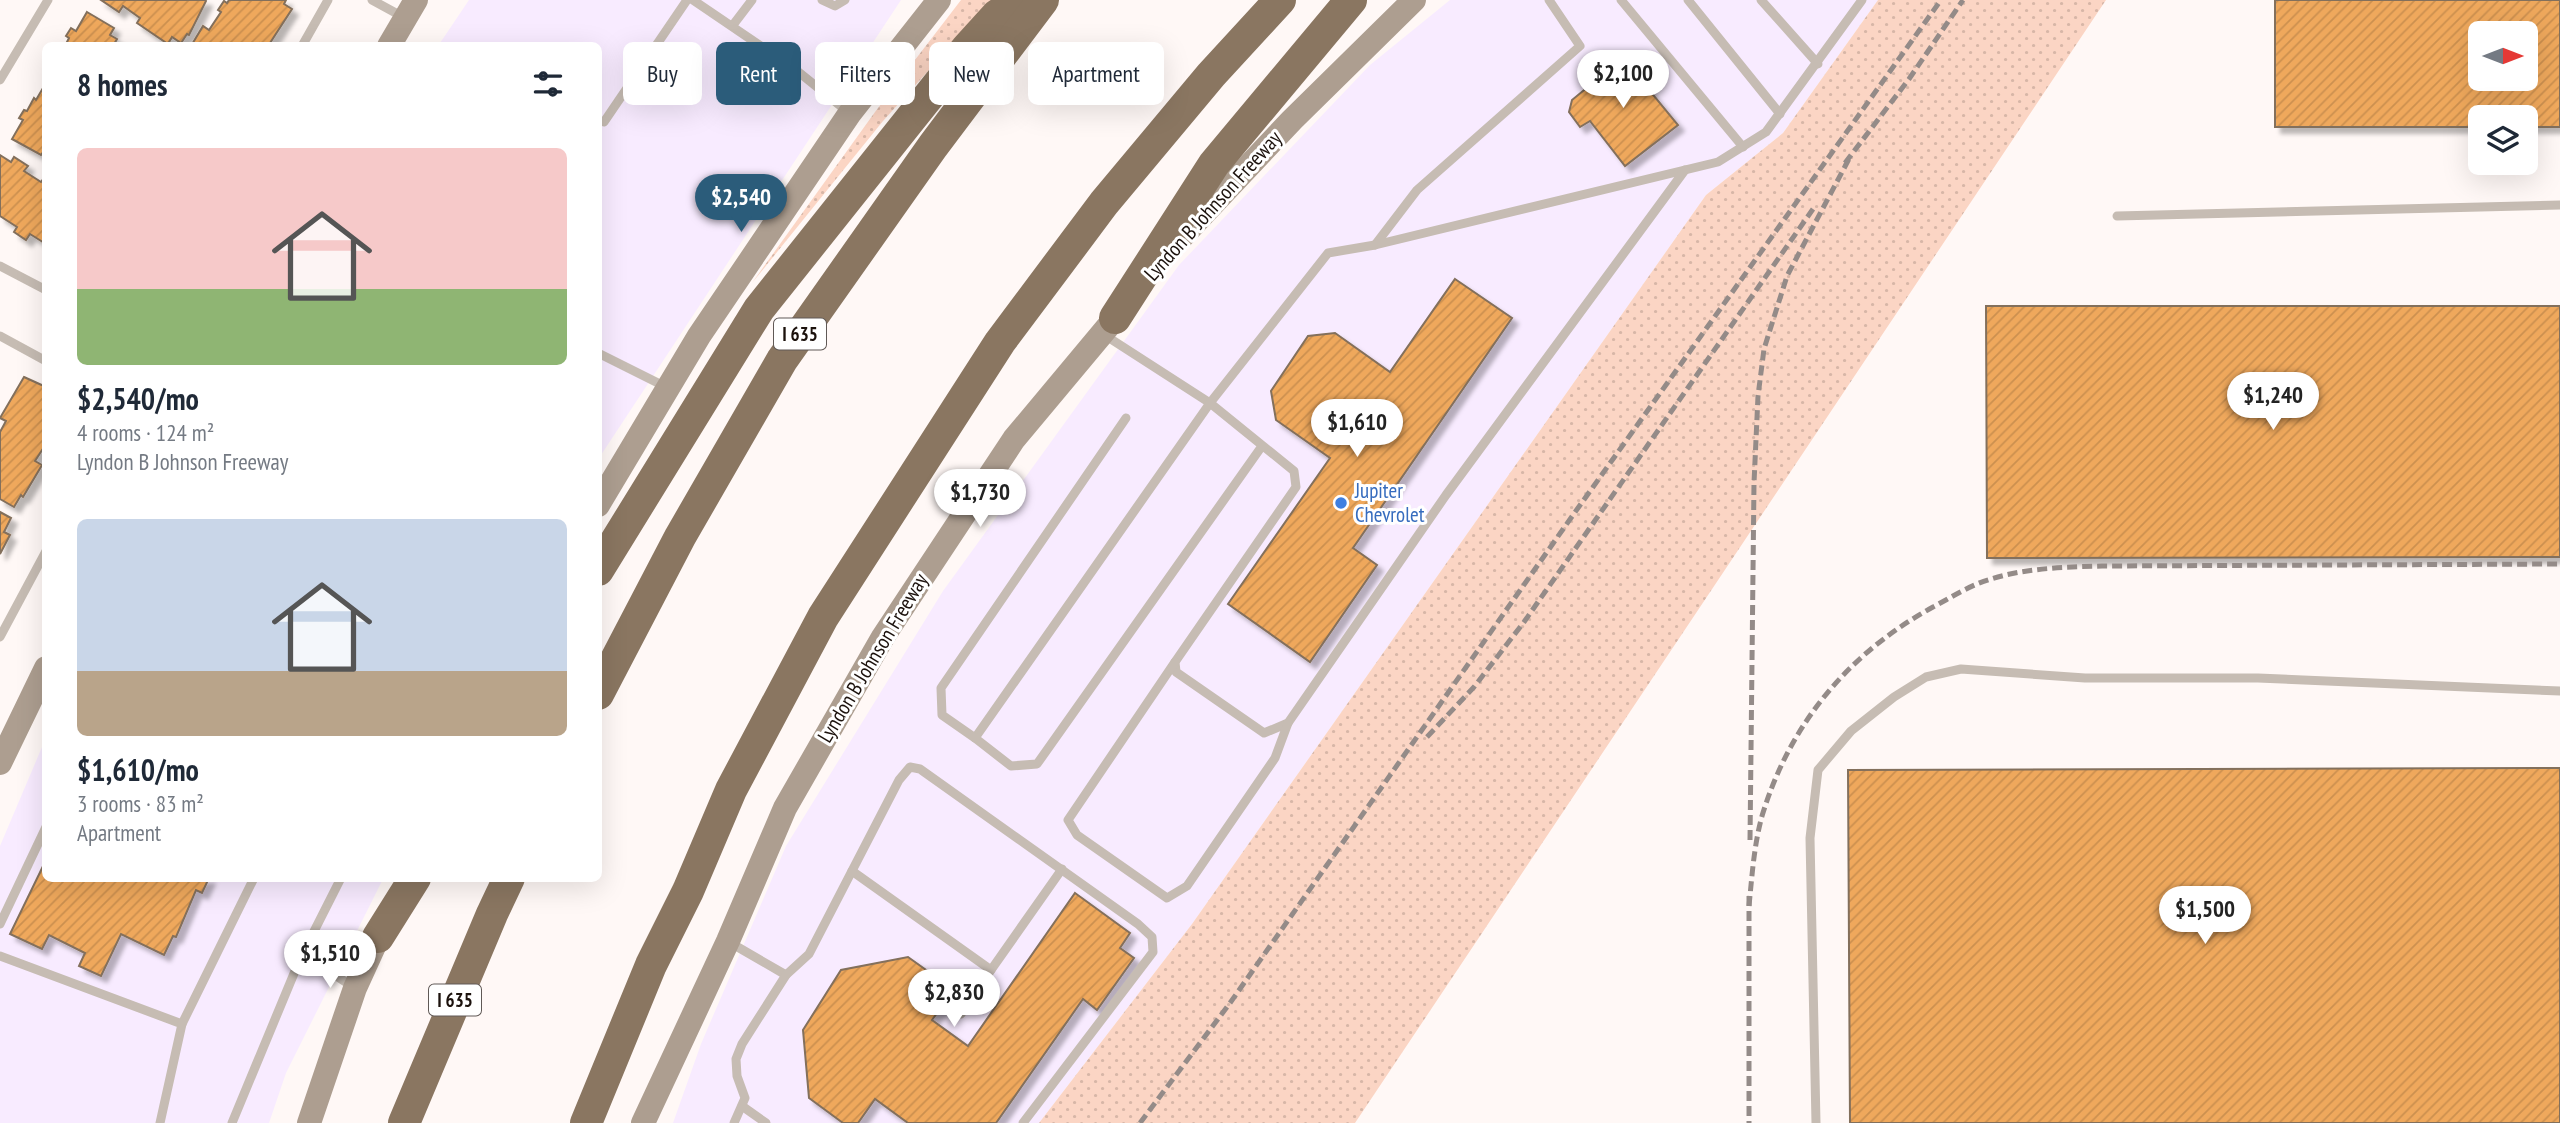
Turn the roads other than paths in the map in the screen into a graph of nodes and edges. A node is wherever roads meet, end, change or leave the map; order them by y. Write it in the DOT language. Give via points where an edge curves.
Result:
graph roads {
  1 [pos="48,0"];
  2 [pos="328,0"];
  3 [pos="372,0"];
  4 [pos="687,0"];
  5 [pos="694,0"];
  6 [pos="752,0"];
  7 [pos="822,0"];
  8 [pos="845,0"];
  9 [pos="939,0"];
  10 [pos="1021,0"];
  11 [pos="1043,0"];
  12 [pos="1280,0"];
  13 [pos="1351,0"];
  14 [pos="1414,0"];
  15 [pos="1549,0"];
  16 [pos="1621,0"];
  17 [pos="1688,0"];
  18 [pos="1761,0"];
  19 [pos="1862,0"];
  20 [pos="411,9"];
  21 [pos="733,25"];
  22 [pos="304,42"];
  23 [pos="391,42"];
  24 [pos="1818,64"];
  25 [pos="0,80"];
  26 [pos="850,113"];
  27 [pos="1780,114"];
  28 [pos="604,122"];
  29 [pos="1743,147"];
  30 [pos="1685,170"];
  31 [pos="2560,205"];
  32 [pos="2117,216"];
  33 [pos="1375,245"];
  34 [pos="0,266"];
  35 [pos="42,288"];
  36 [pos="1108,326"];
  37 [pos="0,337"];
  38 [pos="602,356"];
  39 [pos="42,359"];
  40 [pos="668,388"];
  41 [pos="1210,403"];
  42 [pos="1126,418"];
  43 [pos="1262,446"];
  44 [pos="602,498"];
  45 [pos="42,558"];
  46 [pos="602,564"];
  47 [pos="0,637"];
  48 [pos="1175,662"];
  49 [pos="42,676"];
  50 [pos="602,686"];
  51 [pos="2560,691"];
  52 [pos="1288,723"];
  53 [pos="975,738"];
  54 [pos="3,749"];
  55 [pos="42,835"];
  56 [pos="1062,869"];
  57 [pos="852,872"];
  58 [pos="252,882"];
  59 [pos="339,882"];
  60 [pos="404,882"];
  61 [pos="412,882"];
  62 [pos="507,882"];
  63 [pos="0,924"];
  64 [pos="378,937"];
  65 [pos="727,941"];
  66 [pos="0,956"];
  67 [pos="300,959"];
  68 [pos="991,970"];
  69 [pos="786,975"];
  70 [pos="355,988"];
  71 [pos="961,1014"];
  72 [pos="182,1024"];
  73 [pos="742,1106"];
  74 [pos="160,1123"];
  75 [pos="232,1123"];
  76 [pos="309,1123"];
  77 [pos="404,1123"];
  78 [pos="586,1123"];
  79 [pos="643,1123"];
  80 [pos="734,1123"];
  81 [pos="766,1123"];
  82 [pos="1023,1123"];
  83 [pos="1816,1123"];
  1 -- 25 [label="lane"];
  2 -- 22 [label="lane"];
  3 -- 20 [label="lane"];
  4 -- 28 [label="lane"];
  5 -- 21 [label="lane"];
  6 -- 21 [label="lane"];
  7 -- 8 [label="lane" via="835,6"];
  9 -- 26 [label="main road"];
  10 -- 46 [label="highway" via="997,15 967,48 760,309"];
  11 -- 50 [label="highway, I 635" via="782,360 680,537"];
  12 -- 78 [label="highway" via="1104,204 1000,342 823,617 731,790"];
  13 -- 36 [label="highway" via="1214,164"];
  14 -- 36 [label="main road, Lyndon B Johnson Freeway" via="1182,235"];
  15 -- 33 [label="lane" via="1580,46 1417,190"];
  16 -- 29 [label="lane"];
  17 -- 27 [label="lane"];
  18 -- 24 [label="lane"];
  19 -- 24 [label="lane"];
  20 -- 23 [label="main road"];
  21 -- 26 [label="lane"];
  24 -- 27 [label="lane"];
  26 -- 40 [label="main road"];
  27 -- 29 [label="lane" via="1766,132"];
  29 -- 30 [label="lane" via="1718,162"];
  30 -- 33 [label="lane"];
  30 -- 52 [label="lane" via="1447,495"];
  31 -- 32 [label="lane"];
  33 -- 41 [label="lane" via="1328,253"];
  34 -- 35 [label="lane"];
  36 -- 41 [label="lane"];
  36 -- 65 [label="main road, Lyndon B Johnson Freeway" via="1014,439 883,637 785,807"];
  37 -- 39 [label="lane"];
  38 -- 40 [label="lane"];
  40 -- 44 [label="main road"];
  41 -- 43 [label="lane"];
  41 -- 53 [label="lane"];
  42 -- 53 [label="lane" via="941,688 942,715"];
  43 -- 48 [label="lane" via="1293,471 1296,486"];
  43 -- 53 [label="lane" via="1037,764 1011,766"];
  45 -- 47 [label="lane"];
  48 -- 52 [label="lane" via="1176,672 1264,733"];
  48 -- 52 [label="lane" via="1068,820 1077,835 1167,898 1187,886 1202,865 1275,758"];
  49 -- 54 [label="main road"];
  51 -- 83 [label="lane" via="2258,678 2085,678 1961,669 1926,677 1851,731 1818,771 1810,838"];
  55 -- 63 [label="lane"];
  56 -- 57 [label="lane" via="920,769 910,767"];
  56 -- 68 [label="lane"];
  56 -- 82 [label="lane" via="1138,924 1152,937 1153,952"];
  57 -- 68 [label="lane"];
  57 -- 69 [label="lane" via="809,954"];
  58 -- 72 [label="lane"];
  59 -- 67 [label="lane"];
  60 -- 64 [label="main road"];
  61 -- 64 [label="highway"];
  62 -- 77 [label="highway, I 635"];
  64 -- 70 [label="main road"];
  65 -- 69 [label="lane"];
  65 -- 79 [label="main road, Lyndon B Johnson Freeway"];
  66 -- 72 [label="lane"];
  67 -- 70 [label="lane"];
  67 -- 75 [label="lane"];
  68 -- 71 [label="lane"];
  69 -- 73 [label="lane" via="736,1059 745,1098"];
  70 -- 76 [label="main road"];
  72 -- 74 [label="lane"];
  73 -- 80 [label="lane"];
  73 -- 81 [label="lane"];
}
